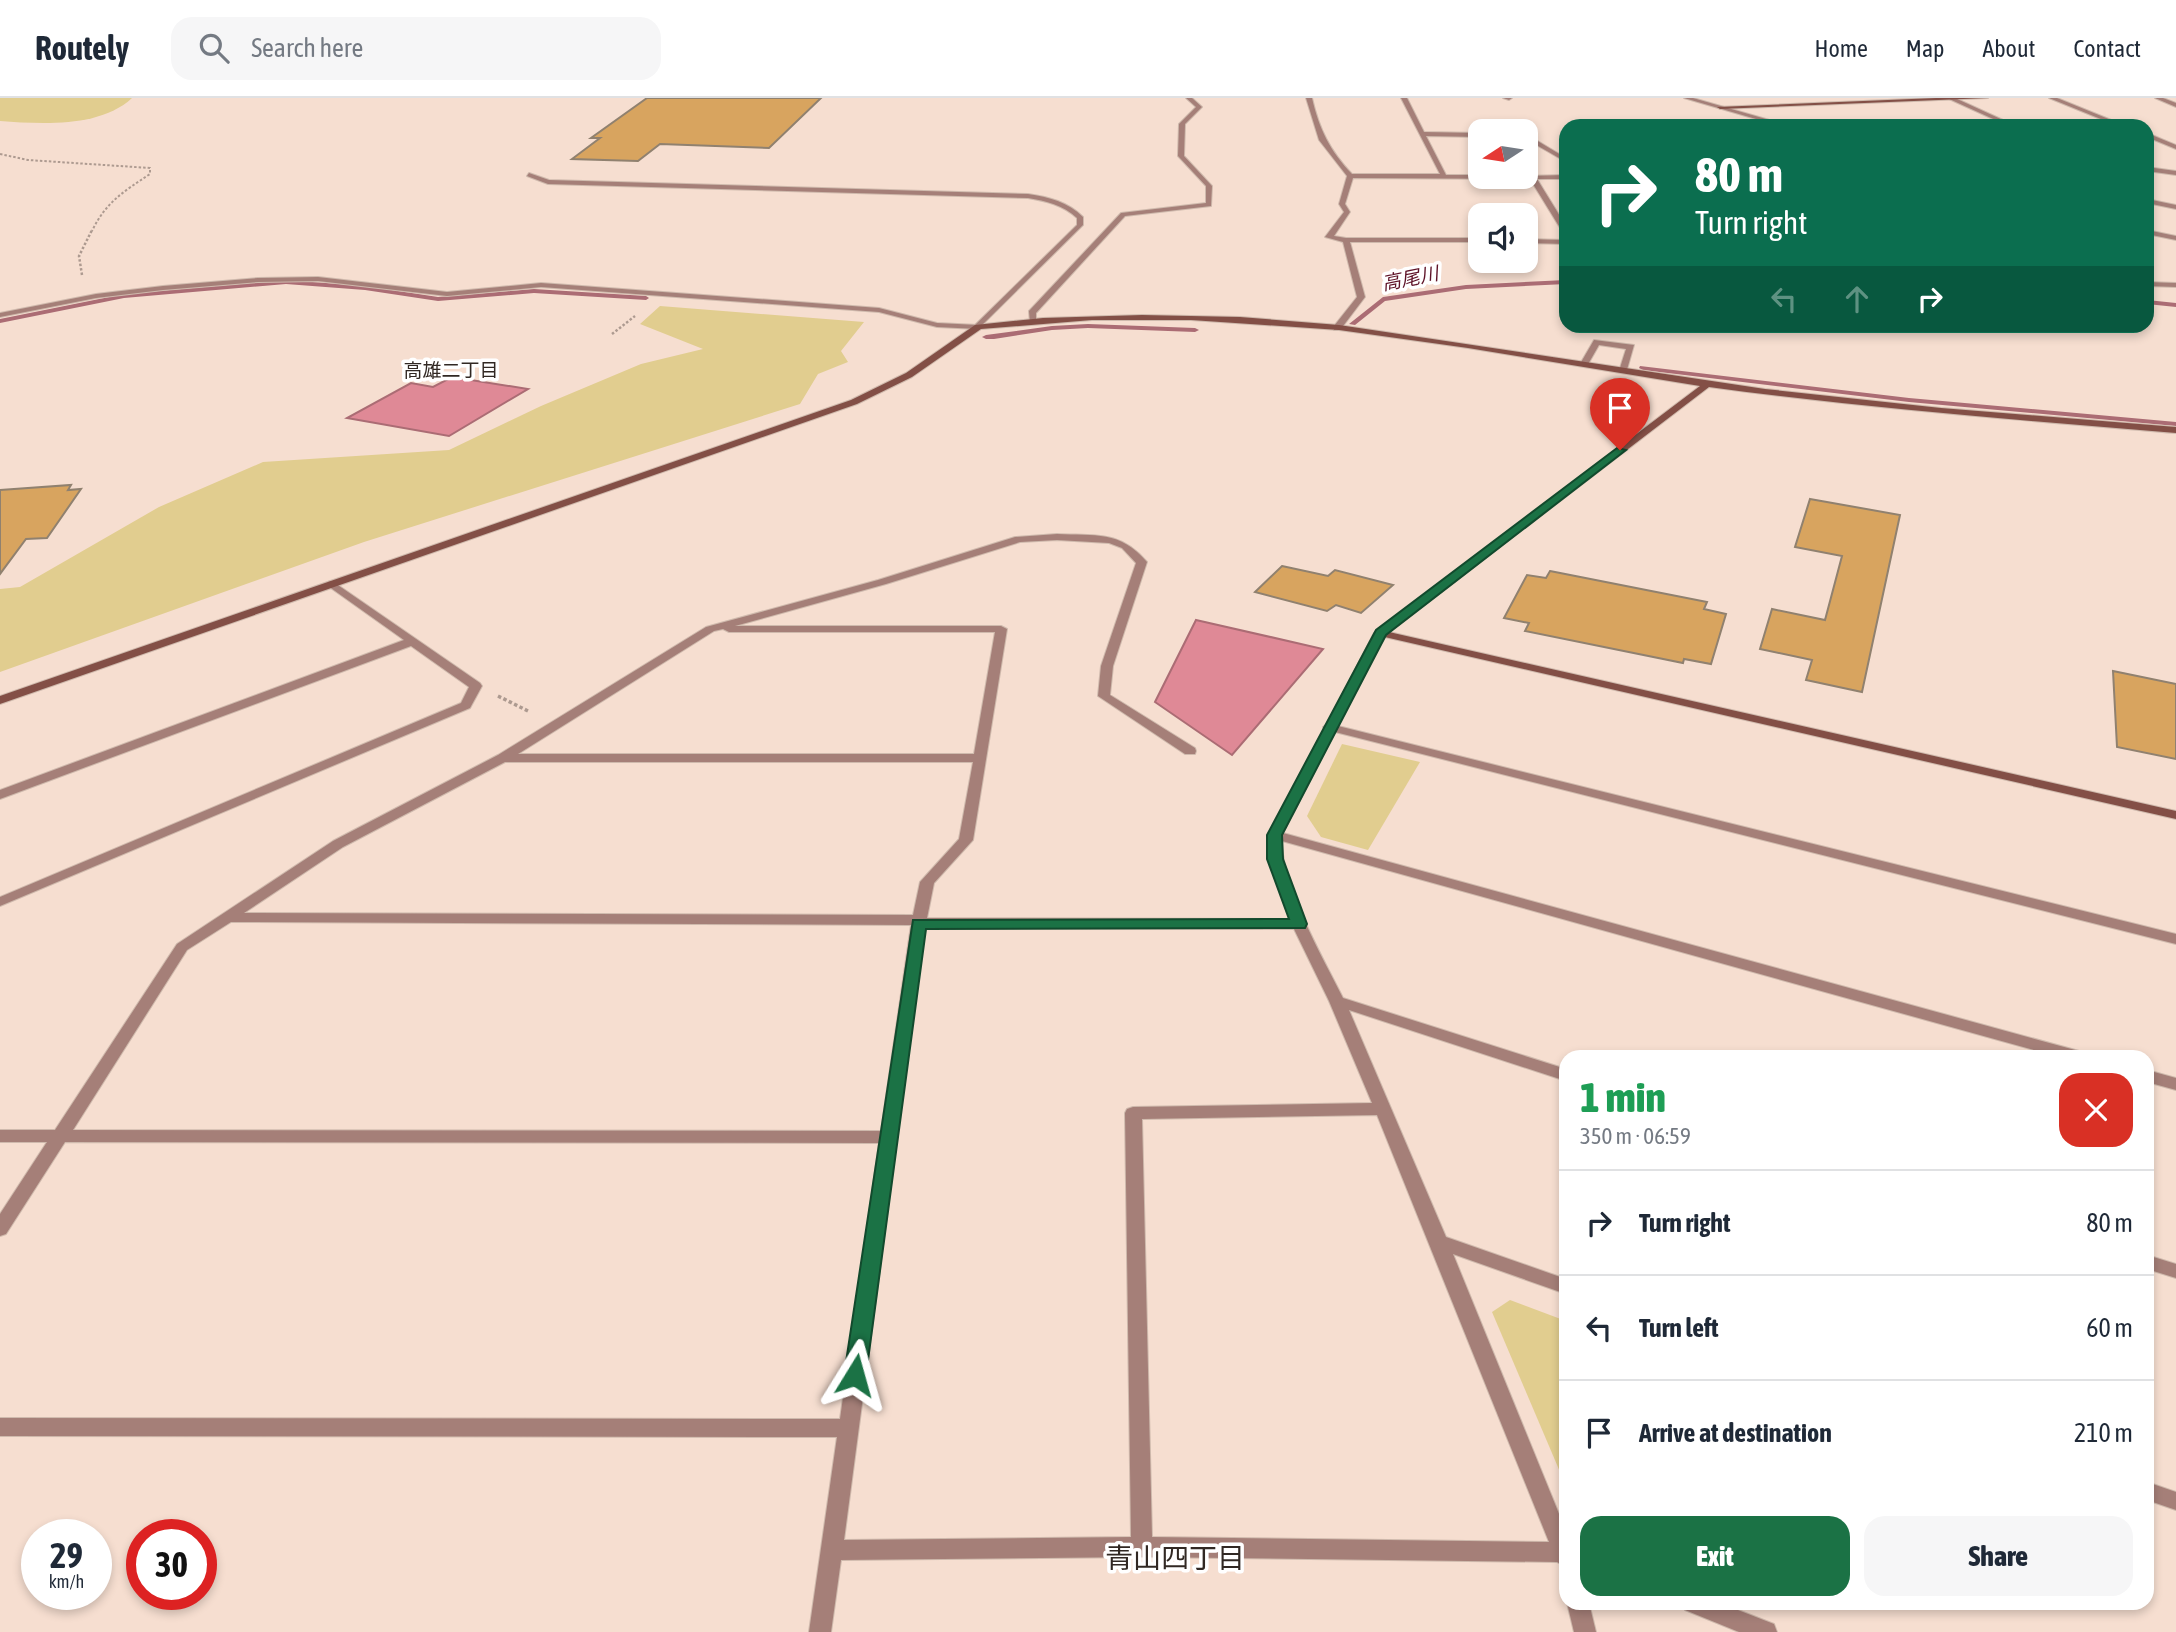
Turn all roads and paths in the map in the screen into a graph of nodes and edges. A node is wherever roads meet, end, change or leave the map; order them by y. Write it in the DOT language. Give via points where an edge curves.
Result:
graph roads {
  1 [pos="1189,98"];
  2 [pos="1309,98"];
  3 [pos="1404,98"];
  4 [pos="1688,98"];
  5 [pos="1985,98"];
  6 [pos="2052,98"];
  7 [pos="2158,98"];
  8 [pos="1951,99"];
  9 [pos="2176,105"];
  10 [pos="1720,107"];
  11 [pos="1762,119"];
  12 [pos="1998,119"];
  13 [pos="2105,119"];
  14 [pos="1423,134"];
  15 [pos="1468,135"];
  16 [pos="2154,138"];
  17 [pos="1538,143"];
  18 [pos="2176,147"];
  19 [pos="0,153"];
  20 [pos="1559,156"];
  21 [pos="2154,170"];
  22 [pos="2176,173"];
  23 [pos="529,175"];
  24 [pos="1350,176"];
  25 [pos="1444,177"];
  26 [pos="1468,177"];
  27 [pos="1559,177"];
  28 [pos="1538,178"];
  29 [pos="1538,186"];
  30 [pos="2154,202"];
  31 [pos="2176,207"];
  32 [pos="1559,220"];
  33 [pos="2154,233"];
  34 [pos="2176,237"];
  35 [pos="1346,240"];
  36 [pos="1468,240"];
  37 [pos="1538,241"];
  38 [pos="1559,242"];
  39 [pos="2154,284"];
  40 [pos="2176,285"];
  41 [pos="96,296"];
  42 [pos="0,315"];
  43 [pos="1033,321"];
  44 [pos="978,327"];
  45 [pos="1338,328"];
  46 [pos="1584,364"];
  47 [pos="1623,370"];
  48 [pos="1708,384"];
  49 [pos="2176,430"];
  50 [pos="332,584"];
  51 [pos="710,629"];
  52 [pos="1380,633"];
  53 [pos="413,641"];
  54 [pos="476,686"];
  55 [pos="0,700"];
  56 [pos="557,725"];
  57 [pos="1329,727"];
  58 [pos="1190,751"];
  59 [pos="503,758"];
  60 [pos="980,758"];
  61 [pos="0,795"];
  62 [pos="2176,815"];
  63 [pos="1275,835"];
  64 [pos="0,902"];
  65 [pos="225,917"];
  66 [pos="919,922"];
  67 [pos="1299,924"];
  68 [pos="2176,939"];
  69 [pos="1337,1001"];
  70 [pos="2054,1050"];
  71 [pos="1559,1073"];
  72 [pos="2154,1078"];
  73 [pos="2176,1084"];
  74 [pos="1381,1108"];
  75 [pos="0,1136"];
  76 [pos="60,1136"];
  77 [pos="888,1137"];
  78 [pos="0,1229"];
  79 [pos="1439,1242"];
  80 [pos="2154,1264"];
  81 [pos="2176,1271"];
  82 [pos="1559,1285"];
  83 [pos="0,1427"];
  84 [pos="848,1428"];
  85 [pos="2154,1493"];
  86 [pos="2176,1501"];
  87 [pos="1559,1537"];
  88 [pos="1142,1547"];
  89 [pos="831,1550"];
  90 [pos="1559,1554"];
  91 [pos="1580,1610"];
  92 [pos="1711,1610"];
  93 [pos="820,1632"];
  94 [pos="1585,1632"];
  95 [pos="1766,1632"];
  1 -- 43 [label="street" via="1199,107 1182,124 1181,156 1209,186 1209,205 1122,214 1032,313"];
  2 -- 24 [label="street" via="1325,150"];
  3 -- 14 [label="street"];
  4 -- 10 [label="street"];
  5 -- 8 [label="street"];
  6 -- 13 [label="street"];
  7 -- 9 [label="street"];
  8 -- 10 [label="street"];
  8 -- 12 [label="street"];
  10 -- 11 [label="street"];
  14 -- 15 [label="street"];
  14 -- 25 [label="street"];
  16 -- 18 [label="street"];
  17 -- 20 [label="street"];
  19 -- 41 [label="path" via="28,160 150,168 150,174 102,211 79,256 83,278"];
  21 -- 22 [label="street"];
  23 -- 44 [label="street" via="548,181 1028,196 1052,201 1080,217 1080,225"];
  24 -- 25 [label="street"];
  24 -- 35 [label="street" via="1342,204 1348,212 1329,237"];
  25 -- 26 [label="street"];
  27 -- 28 [label="street"];
  29 -- 32 [label="street"];
  30 -- 31 [label="street"];
  33 -- 34 [label="street"];
  35 -- 36 [label="street"];
  35 -- 45 [label="street" via="1361,297"];
  37 -- 38 [label="street"];
  39 -- 40 [label="street"];
  41 -- 42 [label="street"];
  41 -- 44 [label="street" via="288,279 447,294 541,285 879,310 937,325"];
  43 -- 44 [label="street"];
  43 -- 45 [label="street" via="1121,317"];
  44 -- 50 [label="street" via="909,375 854,402"];
  45 -- 46 [label="street"];
  46 -- 47 [label="street"];
  46 -- 47 [label="street" via="1597,342 1631,347"];
  47 -- 48 [label="street"];
  48 -- 49 [label="street"];
  48 -- 52 [label="street"];
  50 -- 53 [label="street"];
  50 -- 55 [label="street"];
  51 -- 56 [label="street"];
  51 -- 58 [label="street" via="1019,539 1111,540 1126,545 1142,562 1107,666 1104,696"];
  51 -- 60 [label="street" via="1001,629"];
  52 -- 57 [label="street"];
  52 -- 62 [label="street"];
  53 -- 54 [label="street"];
  53 -- 61 [label="street"];
  54 -- 56 [label="path"];
  54 -- 64 [label="street" via="466,705"];
  56 -- 59 [label="street"];
  57 -- 63 [label="street"];
  57 -- 68 [label="street"];
  59 -- 60 [label="street"];
  59 -- 65 [label="street" via="338,844"];
  60 -- 66 [label="street" via="966,839 927,882"];
  63 -- 67 [label="street" via="1275,859"];
  63 -- 70 [label="street"];
  65 -- 66 [label="street"];
  65 -- 76 [label="street" via="182,947"];
  66 -- 67 [label="street"];
  66 -- 77 [label="street"];
  67 -- 69 [label="street"];
  69 -- 71 [label="street"];
  69 -- 74 [label="street"];
  72 -- 73 [label="street"];
  74 -- 79 [label="street"];
  74 -- 88 [label="street" via="1133,1114"];
  75 -- 76 [label="street"];
  76 -- 77 [label="street"];
  76 -- 78 [label="street"];
  77 -- 84 [label="street"];
  79 -- 82 [label="street"];
  79 -- 87 [label="street"];
  80 -- 81 [label="street"];
  83 -- 84 [label="street"];
  84 -- 89 [label="street"];
  85 -- 86 [label="street"];
  88 -- 89 [label="street"];
  88 -- 90 [label="street"];
  89 -- 93 [label="street"];
  91 -- 94 [label="street"];
  92 -- 95 [label="street"];
}
